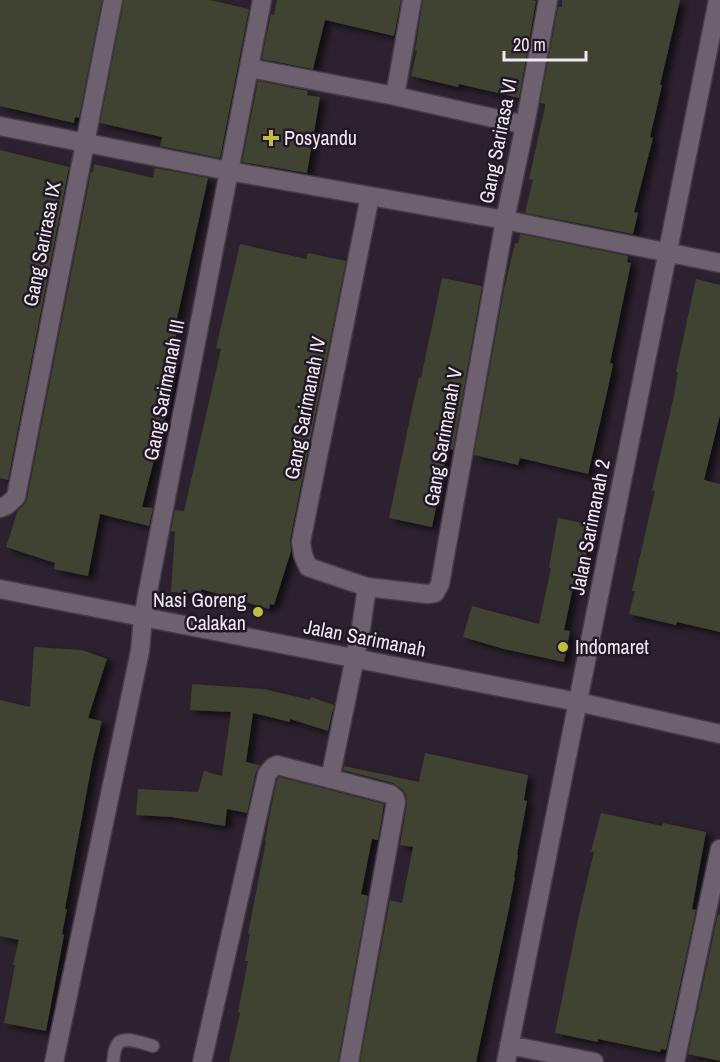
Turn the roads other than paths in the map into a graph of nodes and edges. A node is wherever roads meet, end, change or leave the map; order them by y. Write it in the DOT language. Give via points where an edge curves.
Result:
graph roads {
  1 [pos="114,0"];
  2 [pos="262,0"];
  3 [pos="412,0"];
  4 [pos="548,0"];
  5 [pos="718,0"];
  6 [pos="249,68"];
  7 [pos="395,96"];
  8 [pos="525,125"];
  9 [pos="0,126"];
  10 [pos="85,142"];
  11 [pos="229,171"];
  12 [pos="370,196"];
  13 [pos="504,220"];
  14 [pos="668,253"];
  15 [pos="720,263"];
  16 [pos="0,507"];
  17 [pos="367,587"];
  18 [pos="0,589"];
  19 [pos="143,617"];
  20 [pos="355,659"];
  21 [pos="578,702"];
  22 [pos="720,734"];
  23 [pos="330,779"];
  24 [pos="720,849"];
  25 [pos="153,1046"];
  26 [pos="508,1053"];
  27 [pos="54,1062"];
  28 [pos="113,1062"];
  29 [pos="202,1062"];
  30 [pos="349,1062"];
  31 [pos="594,1062"];
  32 [pos="675,1062"];
  1 -- 10 [label="street, Gang Sarirasa IX"];
  2 -- 6 [label="street, Gang Sarimanah III"];
  3 -- 7 [label="street"];
  4 -- 8 [label="street, Gang Sarirasa VI"];
  5 -- 14 [label="street, Jalan Sarimanah 2"];
  6 -- 7 [label="street"];
  6 -- 11 [label="street, Gang Sarimanah III"];
  7 -- 8 [label="street"];
  8 -- 13 [label="street, Gang Sarirasa VI"];
  9 -- 10 [label="street"];
  10 -- 11 [label="street"];
  10 -- 16 [label="street, Gang Sarirasa IX" via="16,497"];
  11 -- 12 [label="street"];
  11 -- 19 [label="street, Gang Sarimanah III"];
  12 -- 13 [label="street"];
  12 -- 17 [label="street, Gang Sarimanah IV" via="301,542 308,567"];
  13 -- 14 [label="street"];
  13 -- 17 [label="street, Gang Sarimanah V" via="440,584 435,593 427,594"];
  14 -- 15 [label="street"];
  14 -- 21 [label="street, Jalan Sarimanah 2"];
  17 -- 20 [label="street"];
  18 -- 19 [label="street, Jalan Sarimanah"];
  19 -- 20 [label="street, Jalan Sarimanah"];
  19 -- 27 [label="street, Gang Sarimanah III" via="140,651"];
  20 -- 21 [label="street, Jalan Sarimanah"];
  20 -- 23 [label="street"];
  21 -- 22 [label="street, Jalan Sarimanah"];
  21 -- 26 [label="street, Jalan Sarimanah 2"];
  23 -- 29 [label="street" via="277,765 267,774"];
  23 -- 30 [label="street" via="390,794 396,802"];
  24 -- 32 [label="street"];
  25 -- 28 [label="lane" via="120,1041"];
  26 -- 31 [label="street"];
}
